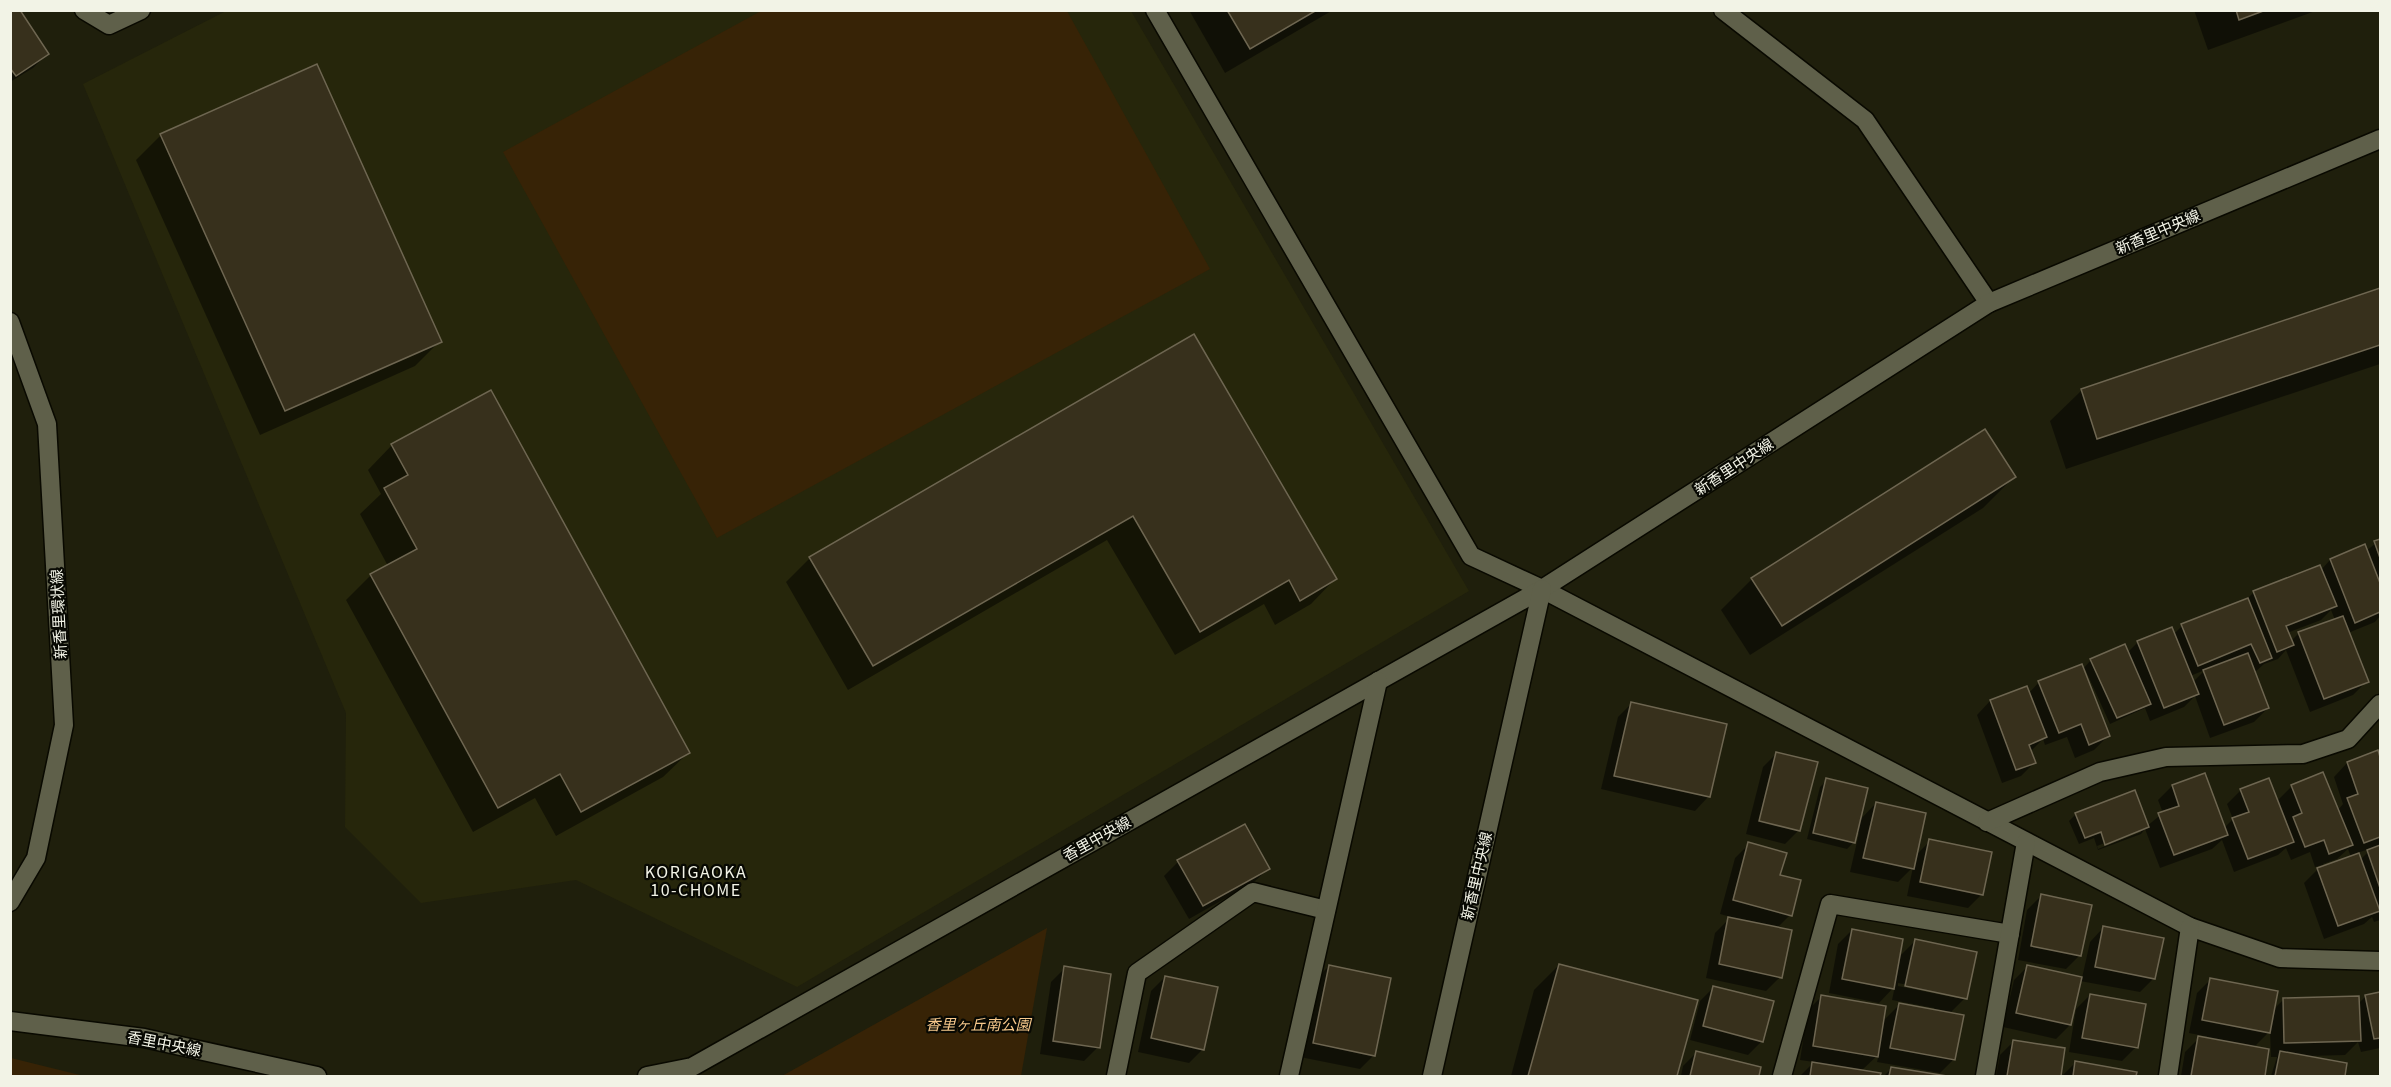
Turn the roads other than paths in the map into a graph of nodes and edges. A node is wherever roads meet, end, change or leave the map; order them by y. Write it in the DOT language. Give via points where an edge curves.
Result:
graph roads {
  1 [pos="84,10"];
  2 [pos="141,10"];
  3 [pos="1155,10"];
  4 [pos="1723,10"];
  5 [pos="2380,139"];
  6 [pos="1989,303"];
  7 [pos="10,322"];
  8 [pos="1542,590"];
  9 [pos="1378,681"];
  10 [pos="2380,704"];
  11 [pos="1987,822"];
  12 [pos="2026,842"];
  13 [pos="10,902"];
  14 [pos="1326,910"];
  15 [pos="2190,927"];
  16 [pos="2010,934"];
  17 [pos="2380,961"];
  18 [pos="10,1021"];
  19 [pos="317,1077"];
  20 [pos="647,1077"];
  21 [pos="1116,1077"];
  22 [pos="1289,1077"];
  23 [pos="1432,1077"];
  24 [pos="1782,1077"];
  25 [pos="1985,1077"];
  26 [pos="2168,1077"];
  1 -- 2 [label="street" via="109,25"];
  3 -- 8 [label="street" via="1471,555"];
  4 -- 6 [label="street" via="1865,120"];
  5 -- 6 [label="street, 新香里中央線"];
  6 -- 8 [label="street, 新香里中央線"];
  7 -- 13 [label="street, 新香里環状線" via="47,424 64,725 36,858"];
  8 -- 9 [label="street, 香里中央線"];
  8 -- 11 [label="street"];
  8 -- 23 [label="street, 新香里中央線"];
  9 -- 14 [label="street"];
  9 -- 20 [label="street, 香里中央線" via="692,1067"];
  10 -- 11 [label="street" via="2348,739 2303,754 2166,757 2100,772"];
  11 -- 12 [label="street"];
  12 -- 15 [label="street"];
  12 -- 16 [label="street"];
  14 -- 21 [label="street" via="1253,892 1137,973"];
  14 -- 22 [label="street"];
  15 -- 17 [label="street" via="2280,958"];
  15 -- 26 [label="street"];
  16 -- 24 [label="street" via="1830,904"];
  16 -- 25 [label="street"];
  18 -- 19 [label="street, 香里中央線" via="144,1038"];
}
